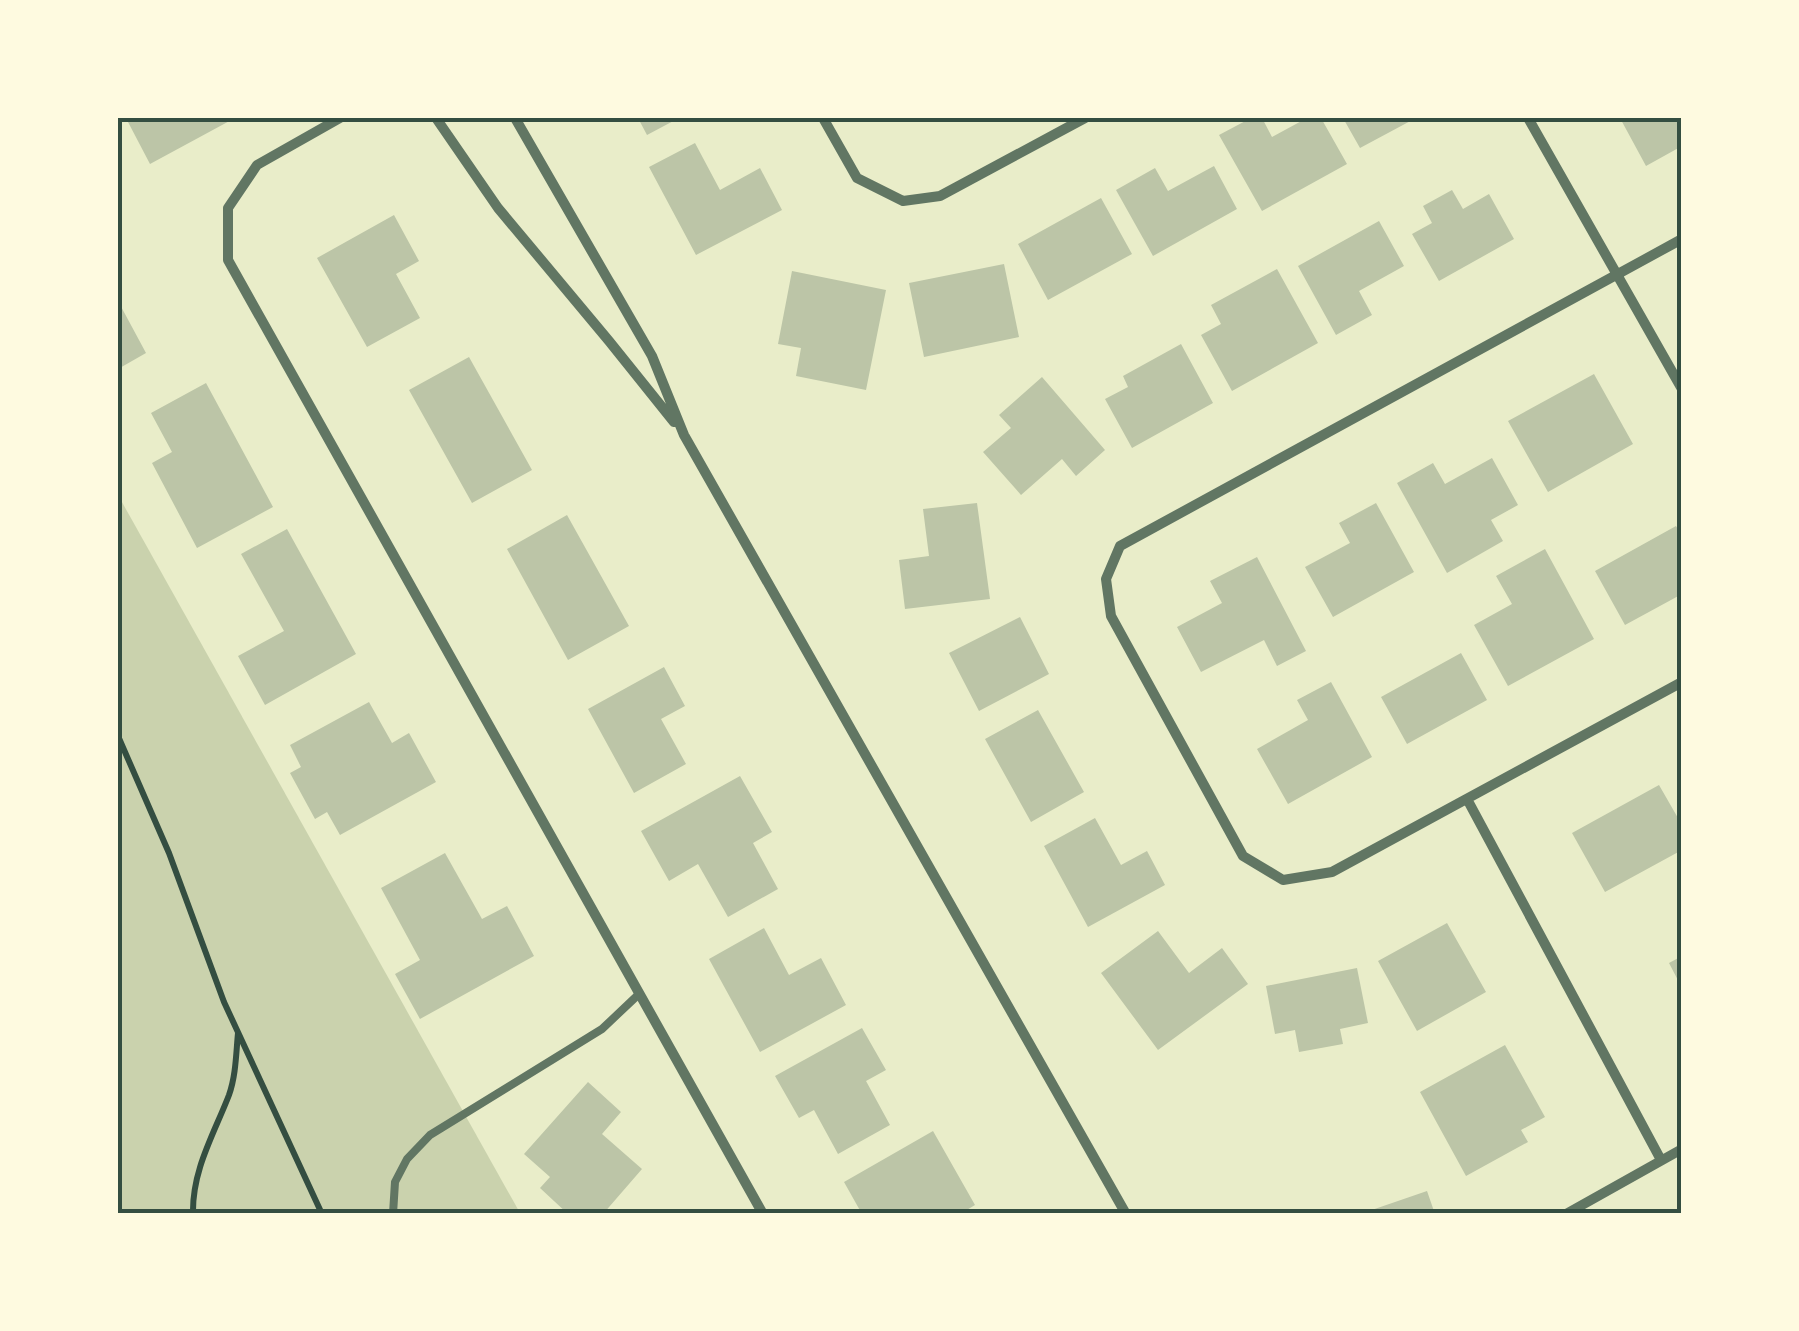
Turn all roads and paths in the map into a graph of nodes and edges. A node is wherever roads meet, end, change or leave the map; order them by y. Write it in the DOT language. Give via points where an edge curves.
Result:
graph roads {
  1 [pos="340,118"];
  2 [pos="436,118"];
  3 [pos="515,118"];
  4 [pos="823,118"];
  5 [pos="1085,118"];
  6 [pos="1528,118"];
  7 [pos="1682,239"];
  8 [pos="1617,274"];
  9 [pos="1682,389"];
  10 [pos="684,434"];
  11 [pos="1682,682"];
  12 [pos="118,736"];
  13 [pos="1467,798"];
  14 [pos="639,994"];
  15 [pos="238,1032"];
  16 [pos="1682,1149"];
  17 [pos="1661,1160"];
  18 [pos="193,1214"];
  19 [pos="322,1214"];
  20 [pos="393,1214"];
  21 [pos="762,1214"];
  22 [pos="1126,1214"];
  23 [pos="1566,1214"];
  1 -- 14 [label="street" via="257,165 228,208 228,260"];
  2 -- 10 [label="street" via="498,208"];
  3 -- 10 [label="street" via="652,356"];
  4 -- 5 [label="street" via="858,178 904,201 940,196"];
  6 -- 8 [label="street"];
  7 -- 8 [label="street"];
  8 -- 9 [label="street"];
  8 -- 13 [label="street" via="1120,546 1106,579 1110,616 1244,856 1282,880 1332,872"];
  10 -- 22 [label="street"];
  11 -- 13 [label="street"];
  12 -- 15 [label="path"];
  13 -- 17 [label="street"];
  14 -- 20 [label="lane" via="602,1030 430,1135 395,1182"];
  14 -- 21 [label="street"];
  15 -- 18 [label="path" via="234,1076 196,1177"];
  15 -- 19 [label="path"];
  16 -- 17 [label="street"];
  17 -- 23 [label="street"];
}
